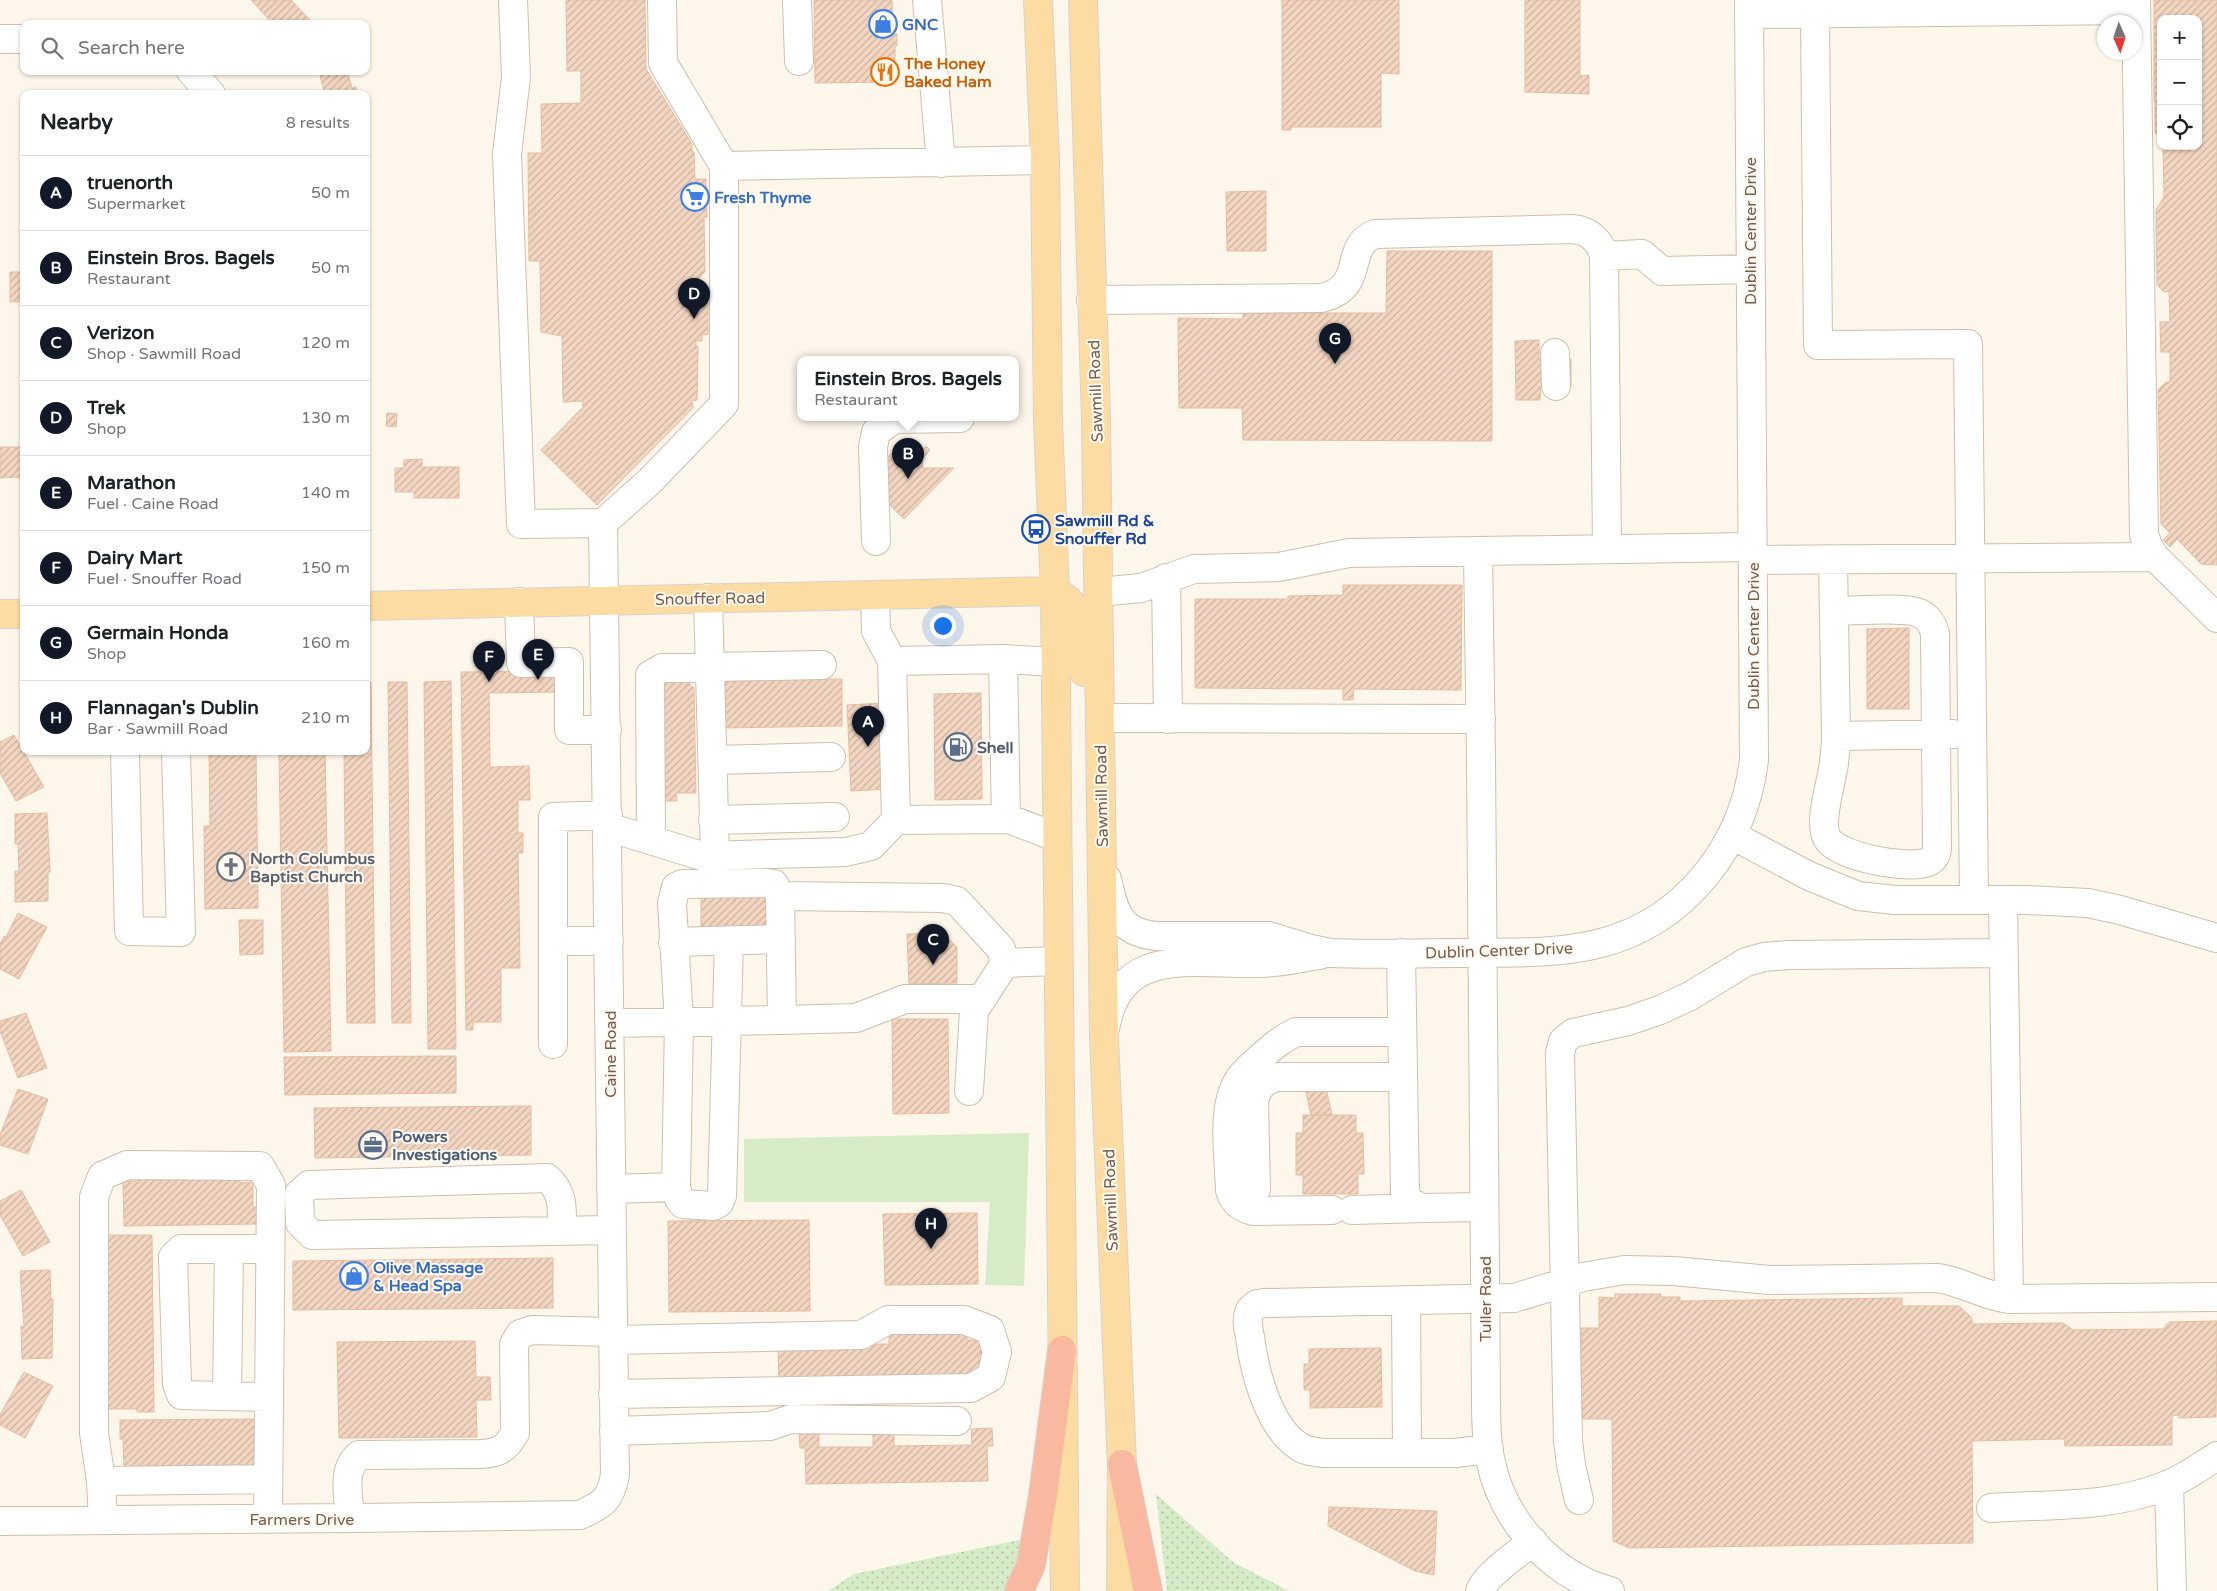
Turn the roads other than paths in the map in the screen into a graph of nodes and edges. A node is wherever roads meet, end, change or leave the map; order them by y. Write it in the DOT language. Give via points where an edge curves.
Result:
graph roads {
  1 [pos="513,0"];
  2 [pos="662,0"];
  3 [pos="798,0"];
  4 [pos="927,0"];
  5 [pos="1038,0"];
  6 [pos="1083,0"];
  7 [pos="2136,5"];
  8 [pos="1928,6"];
  9 [pos="1982,6"];
  10 [pos="1749,7"];
  11 [pos="1825,9"];
  12 [pos="20,39"];
  13 [pos="0,40"];
  14 [pos="798,61"];
  15 [pos="194,75"];
  16 [pos="207,90"];
  17 [pos="1045,160"];
  18 [pos="941,163"];
  19 [pos="724,166"];
  20 [pos="1604,256"];
  21 [pos="1751,269"];
  22 [pos="1091,300"];
  23 [pos="1555,353"];
  24 [pos="1556,386"];
  25 [pos="890,421"];
  26 [pos="603,523"];
  27 [pos="876,541"];
  28 [pos="1607,550"];
  29 [pos="1478,551"];
  30 [pos="1753,554"];
  31 [pos="2155,557"];
  32 [pos="1970,559"];
  33 [pos="1833,560"];
  34 [pos="1166,578"];
  35 [pos="1054,591"];
  36 [pos="1099,592"];
  37 [pos="875,595"];
  38 [pos="708,598"];
  39 [pos="605,600"];
  40 [pos="519,602"];
  41 [pos="370,606"];
  42 [pos="1834,611"];
  43 [pos="0,614"];
  44 [pos="20,614"];
  45 [pos="2217,618"];
  46 [pos="1003,659"];
  47 [pos="892,661"];
  48 [pos="1055,662"];
  49 [pos="822,665"];
  50 [pos="709,667"];
  51 [pos="1100,718"];
  52 [pos="1168,719"];
  53 [pos="1481,719"];
  54 [pos="607,730"];
  55 [pos="1936,734"];
  56 [pos="1972,734"];
  57 [pos="1836,736"];
  58 [pos="125,755"];
  59 [pos="176,755"];
  60 [pos="831,757"];
  61 [pos="712,760"];
  62 [pos="1101,778"];
  63 [pos="835,817"];
  64 [pos="1006,819"];
  65 [pos="713,820"];
  66 [pos="896,820"];
  67 [pos="608,821"];
  68 [pos="1732,836"];
  69 [pos="1056,837"];
  70 [pos="651,840"];
  71 [pos="1102,848"];
  72 [pos="715,856"];
  73 [pos="1881,862"];
  74 [pos="780,896"];
  75 [pos="1878,899"];
  76 [pos="1974,900"];
  77 [pos="2003,900"];
  78 [pos="2217,938"];
  79 [pos="780,939"];
  80 [pos="553,941"];
  81 [pos="609,941"];
  82 [pos="729,941"];
  83 [pos="673,942"];
  84 [pos="1343,953"];
  85 [pos="1401,953"];
  86 [pos="1482,953"];
  87 [pos="2004,953"];
  88 [pos="1057,961"];
  89 [pos="1005,962"];
  90 [pos="982,999"];
  91 [pos="782,1020"];
  92 [pos="726,1021"];
  93 [pos="679,1022"];
  94 [pos="610,1023"];
  95 [pos="1402,1032"];
  96 [pos="1104,1036"];
  97 [pos="553,1044"];
  98 [pos="1255,1077"];
  99 [pos="1403,1078"];
  100 [pos="969,1091"];
  101 [pos="676,1187"];
  102 [pos="611,1189"];
  103 [pos="1256,1189"];
  104 [pos="1484,1207"];
  105 [pos="1426,1208"];
  106 [pos="562,1230"];
  107 [pos="611,1230"];
  108 [pos="228,1249"];
  109 [pos="270,1249"];
  110 [pos="1564,1283"];
  111 [pos="2217,1297"];
  112 [pos="2009,1299"];
  113 [pos="1485,1300"];
  114 [pos="1406,1301"];
  115 [pos="612,1336"];
  116 [pos="1062,1350"];
  117 [pos="613,1394"];
  118 [pos="227,1396"];
  119 [pos="269,1397"];
  120 [pos="958,1421"];
  121 [pos="614,1431"];
  122 [pos="1489,1449"];
  123 [pos="1407,1453"];
  124 [pos="2217,1456"];
  125 [pos="1122,1464"];
  126 [pos="268,1479"];
  127 [pos="101,1481"];
  128 [pos="2169,1484"];
  129 [pos="1579,1500"];
  130 [pos="602,1505"];
  131 [pos="1992,1508"];
  132 [pos="350,1518"];
  133 [pos="268,1519"];
  134 [pos="0,1520"];
  135 [pos="103,1520"];
  136 [pos="1532,1541"];
  137 [pos="1020,1591"];
  138 [pos="1065,1591"];
  139 [pos="1121,1591"];
  140 [pos="1148,1591"];
  141 [pos="1480,1591"];
  142 [pos="1610,1591"];
  143 [pos="2172,1591"];
  1 -- 26 [label="street" via="516,76 507,154 521,524"];
  2 -- 19 [label="street" via="663,63"];
  3 -- 14 [label="street"];
  4 -- 18 [label="street"];
  5 -- 17 [label="main road"];
  6 -- 22 [label="main road, Sawmill Road"];
  7 -- 9 [label="street"];
  7 -- 31 [label="street" via="2143,526 2145,540"];
  8 -- 9 [label="street"];
  8 -- 11 [label="street"];
  10 -- 11 [label="street"];
  10 -- 21 [label="street, Dublin Center Drive"];
  11 -- 32 [label="street" via="1818,345 1968,344"];
  12 -- 13 [label="street"];
  15 -- 16 [label="street"];
  17 -- 18 [label="street"];
  17 -- 35 [label="main road"];
  18 -- 19 [label="street"];
  19 -- 26 [label="street" via="724,404 650,481"];
  20 -- 21 [label="street" via="1642,254 1662,271"];
  20 -- 22 [label="street" via="1595,238 1577,229 1380,233 1367,237 1361,243 1350,278 1343,287 1327,296"];
  20 -- 28 [label="street"];
  21 -- 30 [label="street, Dublin Center Drive"];
  22 -- 36 [label="main road, Sawmill Road"];
  23 -- 24 [label="street"];
  25 -- 27 [label="street" via="876,432 873,447"];
  26 -- 39 [label="street, Caine Road"];
  28 -- 29 [label="street"];
  28 -- 30 [label="street"];
  29 -- 34 [label="street" via="1349,553 1279,567 1194,569"];
  29 -- 53 [label="street, Tuller Road"];
  30 -- 33 [label="street"];
  30 -- 68 [label="street, Dublin Center Drive" via="1754,760 1746,801"];
  31 -- 32 [label="street"];
  31 -- 45 [label="street"];
  32 -- 33 [label="street"];
  32 -- 56 [label="street"];
  33 -- 42 [label="street"];
  34 -- 36 [label="street" via="1141,588"];
  34 -- 52 [label="street"];
  35 -- 37 [label="main road, Snouffer Road"];
  35 -- 48 [label="main road"];
  35 -- 62 [label="main road" via="1073,606 1079,624"];
  36 -- 51 [label="main road, Sawmill Road"];
  37 -- 38 [label="main road, Snouffer Road"];
  37 -- 47 [label="street" via="876,631"];
  38 -- 39 [label="main road, Snouffer Road"];
  38 -- 50 [label="street"];
  39 -- 40 [label="main road, Snouffer Road"];
  39 -- 54 [label="street, Caine Road"];
  40 -- 41 [label="main road, Snouffer Road"];
  40 -- 54 [label="street" via="521,663 568,662 569,730"];
  42 -- 55 [label="street" via="1911,611 1931,622 1935,634"];
  42 -- 57 [label="street"];
  43 -- 44 [label="main road"];
  46 -- 47 [label="street"];
  46 -- 48 [label="street"];
  46 -- 64 [label="street"];
  47 -- 66 [label="street"];
  48 -- 69 [label="main road"];
  49 -- 50 [label="street"];
  50 -- 61 [label="street"];
  50 -- 70 [label="street" via="662,668 650,675"];
  51 -- 52 [label="street"];
  51 -- 62 [label="main road, Sawmill Road"];
  52 -- 53 [label="street"];
  53 -- 86 [label="street, Tuller Road"];
  54 -- 67 [label="street, Caine Road"];
  55 -- 56 [label="street"];
  55 -- 57 [label="street"];
  55 -- 73 [label="street" via="1936,854 1922,863"];
  56 -- 76 [label="street"];
  57 -- 73 [label="street" via="1825,819 1827,837 1835,845"];
  58 -- 59 [label="street" via="129,931 181,932"];
  60 -- 61 [label="street"];
  61 -- 65 [label="street"];
  62 -- 71 [label="main road, Sawmill Road"];
  63 -- 65 [label="street"];
  64 -- 66 [label="street"];
  64 -- 69 [label="street"];
  65 -- 72 [label="street"];
  66 -- 72 [label="street" via="871,846 846,852"];
  67 -- 70 [label="street"];
  67 -- 80 [label="street" via="552,817"];
  67 -- 81 [label="street, Caine Road"];
  68 -- 75 [label="street" via="1835,888"];
  68 -- 86 [label="street, Dublin Center Drive" via="1709,872 1690,892 1676,905 1637,929 1602,943 1574,948"];
  69 -- 88 [label="main road"];
  70 -- 72 [label="street" via="702,856"];
  71 -- 84 [label="street, Dublin Center Drive" via="1114,909 1125,924 1138,932 1158,936 1269,936 1320,952"];
  71 -- 96 [label="main road, Sawmill Road"];
  73 -- 75 [label="street"];
  74 -- 79 [label="street"];
  74 -- 83 [label="street" via="774,884 767,883 682,884 676,887 672,903"];
  74 -- 89 [label="street" via="943,898 957,901 1002,949"];
  75 -- 76 [label="street"];
  76 -- 77 [label="street"];
  77 -- 78 [label="street" via="2048,900 2104,906"];
  77 -- 87 [label="street"];
  79 -- 82 [label="street"];
  79 -- 91 [label="street"];
  80 -- 81 [label="street"];
  80 -- 97 [label="street"];
  81 -- 94 [label="street, Caine Road"];
  82 -- 83 [label="street"];
  82 -- 92 [label="street"];
  83 -- 93 [label="street"];
  84 -- 85 [label="street, Dublin Center Drive"];
  84 -- 96 [label="street, Dublin Center Drive" via="1270,963 1182,963 1152,967 1133,976 1118,992 1108,1013"];
  85 -- 86 [label="street, Dublin Center Drive"];
  85 -- 95 [label="street"];
  86 -- 104 [label="street, Tuller Road"];
  87 -- 110 [label="street" via="1764,956 1741,965 1660,1010 1568,1036 1560,1050"];
  87 -- 112 [label="street"];
  88 -- 89 [label="street"];
  88 -- 116 [label="main road"];
  89 -- 90 [label="street"];
  90 -- 91 [label="street" via="905,999 856,1018"];
  90 -- 100 [label="street" via="974,1011"];
  91 -- 92 [label="street"];
  92 -- 93 [label="street"];
  92 -- 101 [label="street" via="722,1196 713,1206 683,1204"];
  93 -- 94 [label="street"];
  93 -- 101 [label="street"];
  94 -- 102 [label="street, Caine Road"];
  95 -- 98 [label="street" via="1296,1032 1280,1039"];
  95 -- 99 [label="street"];
  96 -- 125 [label="main road, Sawmill Road"];
  98 -- 99 [label="street"];
  98 -- 103 [label="street"];
  98 -- 105 [label="street" via="1238,1079 1228,1111 1230,1190 1232,1198 1244,1208 1253,1211"];
  99 -- 105 [label="street" via="1406,1194 1416,1206"];
  101 -- 102 [label="street"];
  102 -- 107 [label="street, Caine Road"];
  104 -- 105 [label="street"];
  104 -- 113 [label="street, Tuller Road"];
  106 -- 106 [label="street" via="312,1235 300,1223 299,1194 309,1185 547,1178 556,1185 562,1201"];
  106 -- 107 [label="street"];
  107 -- 115 [label="street, Caine Road"];
  108 -- 109 [label="street"];
  108 -- 118 [label="street"];
  108 -- 118 [label="street" via="181,1249 173,1257 177,1384 181,1395"];
  109 -- 119 [label="street"];
  109 -- 127 [label="street" via="270,1185 260,1166 127,1165 102,1176 94,1197 94,1433"];
  110 -- 112 [label="street" via="1603,1273 1637,1270 1769,1280 1937,1278"];
  110 -- 113 [label="street" via="1522,1297"];
  110 -- 129 [label="street" via="1568,1442"];
  111 -- 112 [label="street"];
  113 -- 114 [label="street"];
  113 -- 122 [label="street, Tuller Road"];
  114 -- 123 [label="street"];
  114 -- 123 [label="street" via="1259,1303 1251,1308 1248,1317 1258,1382 1272,1411 1293,1442 1316,1452"];
  115 -- 117 [label="street, Caine Road"];
  115 -- 117 [label="street" via="861,1336 888,1320 964,1320 990,1330 997,1352 991,1377 971,1388"];
  115 -- 132 [label="street" via="532,1330 520,1334 514,1344 515,1433 509,1444 497,1453 489,1454 359,1455 352,1461 348,1473"];
  116 -- 137 [label="highway" via="1044,1495 1031,1565"];
  116 -- 138 [label="main road"];
  117 -- 121 [label="street, Caine Road"];
  118 -- 119 [label="street"];
  119 -- 126 [label="street"];
  120 -- 121 [label="street" via="791,1419 770,1426"];
  121 -- 130 [label="street, Caine Road" via="615,1475 612,1492"];
  122 -- 123 [label="street"];
  122 -- 136 [label="street, Tuller Road" via="1493,1472 1506,1504"];
  124 -- 128 [label="street"];
  125 -- 139 [label="main road, Sawmill Road"];
  125 -- 140 [label="highway"];
  126 -- 127 [label="street"];
  126 -- 133 [label="street"];
  127 -- 135 [label="street"];
  128 -- 131 [label="street" via="2143,1494 2107,1501"];
  128 -- 143 [label="street"];
  130 -- 132 [label="street, Farmers Drive" via="580,1515"];
  132 -- 133 [label="street, Farmers Drive"];
  133 -- 135 [label="street, Farmers Drive"];
  134 -- 135 [label="street, Farmers Drive"];
  136 -- 141 [label="street" via="1495,1572"];
  136 -- 142 [label="street, Tuller Road" via="1583,1581"];
}
